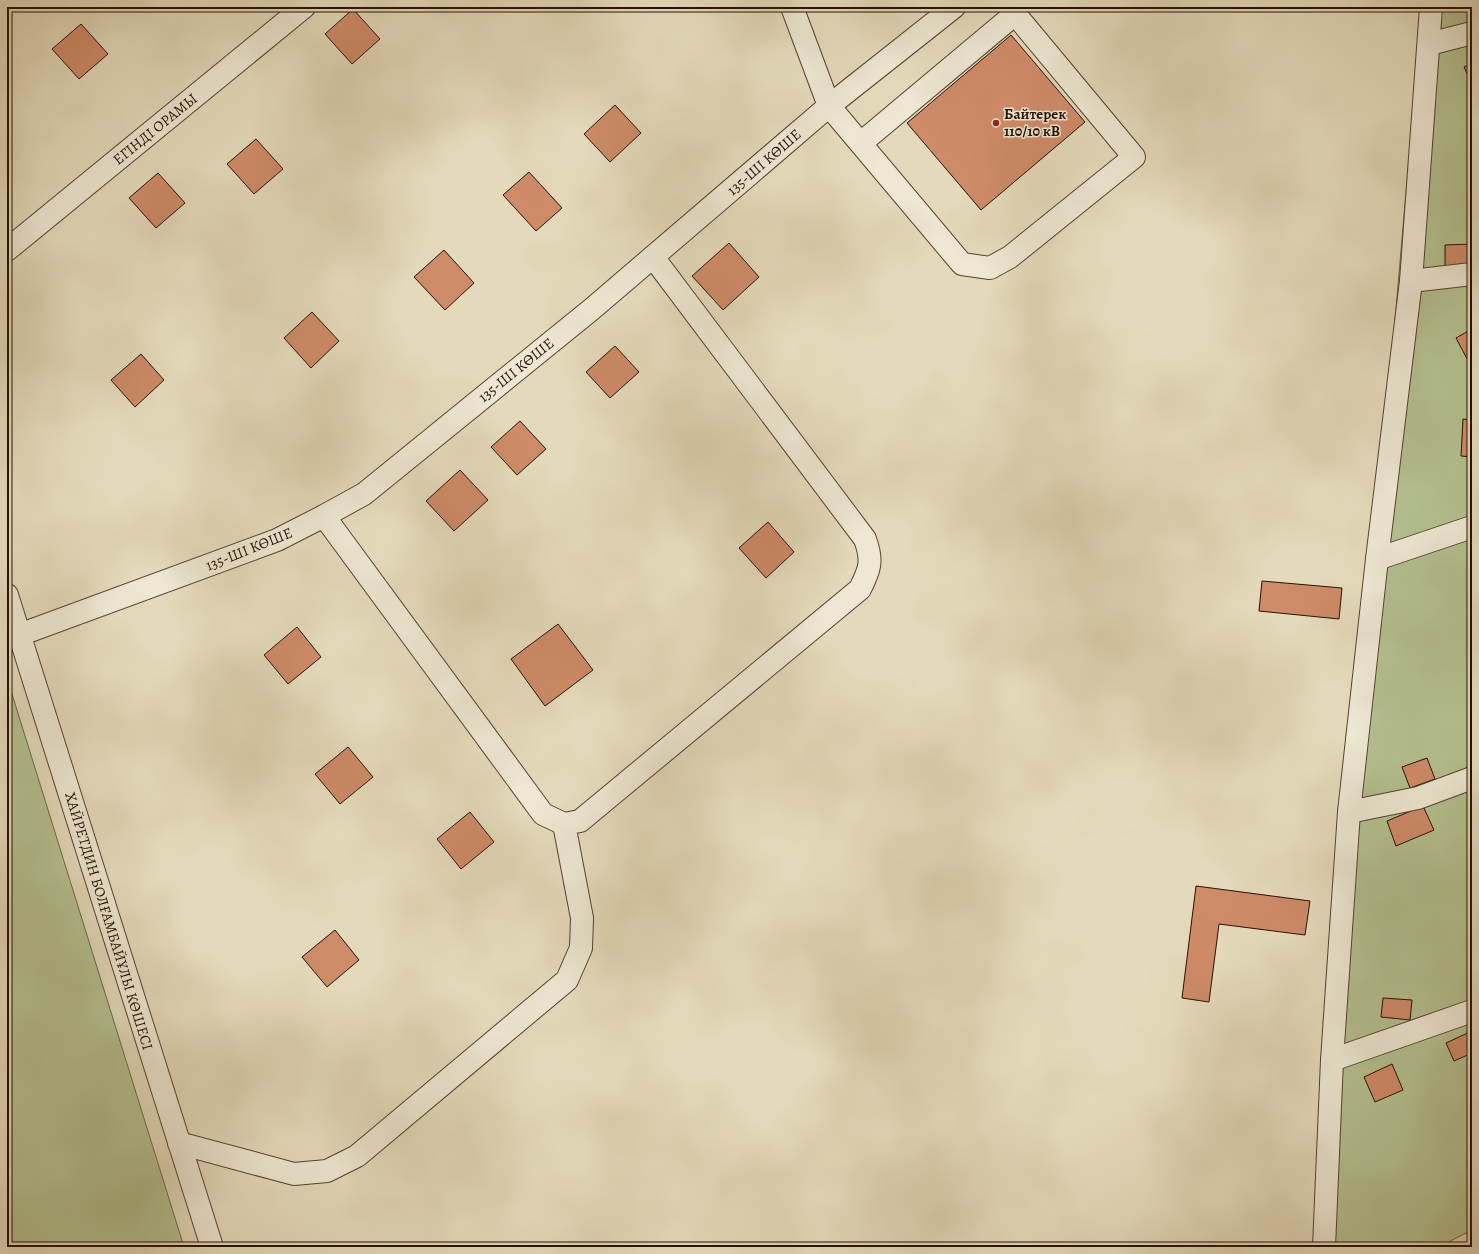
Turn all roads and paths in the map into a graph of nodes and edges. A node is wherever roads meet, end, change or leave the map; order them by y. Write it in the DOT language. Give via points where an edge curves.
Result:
graph roads {
  1 [pos="304,7"];
  2 [pos="792,7"];
  3 [pos="954,7"];
  4 [pos="1431,7"];
  5 [pos="1472,33"];
  6 [pos="1429,44"];
  7 [pos="829,106"];
  8 [pos="860,143"];
  9 [pos="7,250"];
  10 [pos="653,257"];
  11 [pos="1472,274"];
  12 [pos="1411,281"];
  13 [pos="324,516"];
  14 [pos="1472,528"];
  15 [pos="1377,559"];
  16 [pos="7,595"];
  17 [pos="19,635"];
  18 [pos="1472,778"];
  19 [pos="1349,812"];
  20 [pos="564,824"];
  21 [pos="1472,1011"];
  22 [pos="1332,1060"];
  23 [pos="179,1143"];
  24 [pos="212,1247"];
  25 [pos="1324,1247"];
  1 -- 9 [label="street, ЕГІНДІ ОРАМЫ"];
  2 -- 7 [label="street"];
  3 -- 7 [label="street, 135-ШІ КӨШЕ"];
  4 -- 6 [label="street"];
  5 -- 6 [label="street"];
  6 -- 12 [label="street"];
  7 -- 8 [label="street"];
  7 -- 10 [label="street, 135-ШІ КӨШЕ"];
  8 -- 8 [label="street" via="1016,14 1134,157 1010,257 990,268 962,264"];
  10 -- 13 [label="street, 135-ШІ КӨШЕ" via="364,494"];
  10 -- 20 [label="street" via="865,539 870,553 869,572 860,589 580,822"];
  11 -- 12 [label="street"];
  12 -- 15 [label="street"];
  13 -- 17 [label="street, 135-ШІ КӨШЕ" via="277,540"];
  13 -- 20 [label="street" via="543,814"];
  14 -- 15 [label="street"];
  15 -- 19 [label="street"];
  16 -- 17 [label="street, ХАЙРЕТДИН БОЛҒАМБАЙҰЛЫ КӨШЕСІ"];
  17 -- 23 [label="street, ХАЙРЕТДИН БОЛҒАМБАЙҰЛЫ КӨШЕСІ"];
  18 -- 19 [label="street" via="1418,798"];
  19 -- 22 [label="street"];
  20 -- 23 [label="street" via="582,918 581,948 567,980 357,1156 327,1171 294,1174"];
  21 -- 22 [label="street"];
  22 -- 25 [label="street"];
  23 -- 24 [label="street, ХАЙРЕТДИН БОЛҒАМБАЙҰЛЫ КӨШЕСІ"];
}
